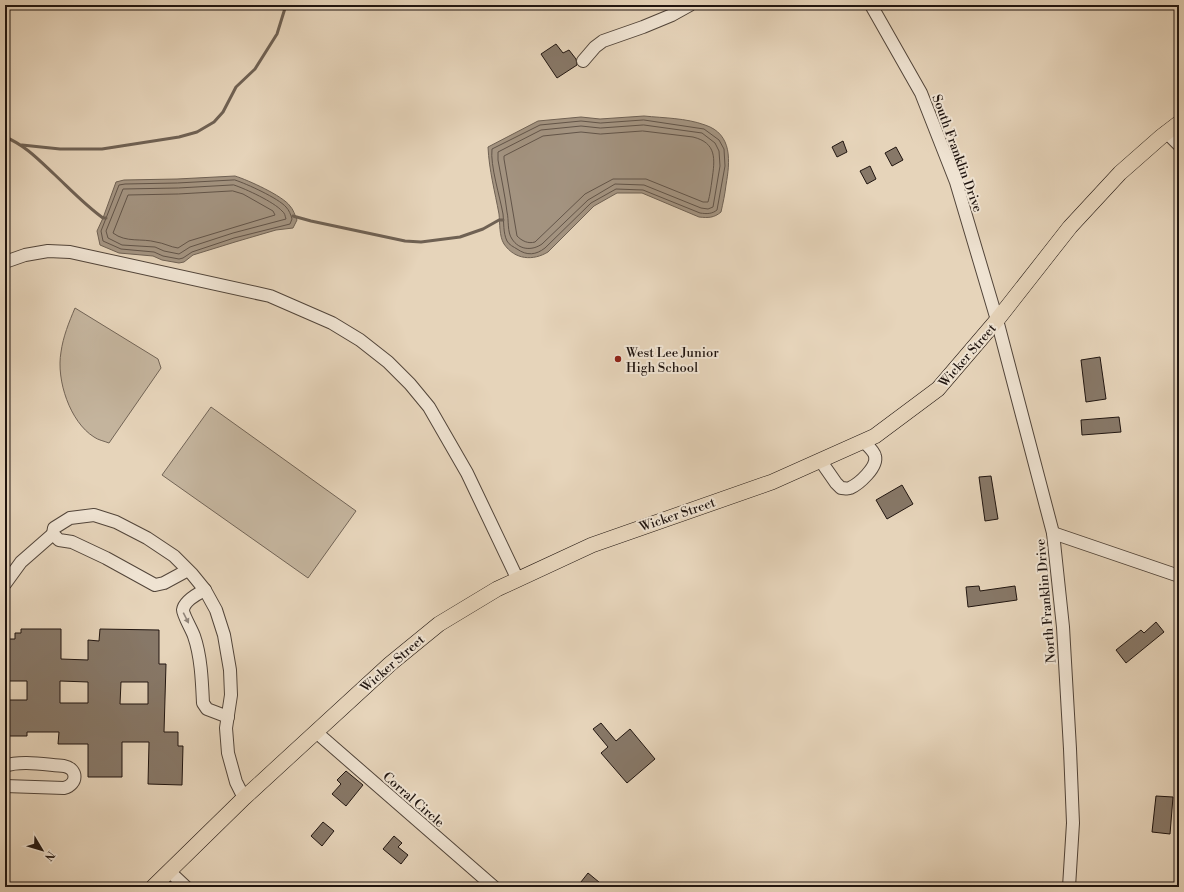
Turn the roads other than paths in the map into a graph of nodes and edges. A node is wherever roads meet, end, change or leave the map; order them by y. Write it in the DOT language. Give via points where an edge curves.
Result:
graph roads {
  1 [pos="690,5"];
  2 [pos="872,5"];
  3 [pos="583,60"];
  4 [pos="1179,123"];
  5 [pos="1166,132"];
  6 [pos="1179,145"];
  7 [pos="5,262"];
  8 [pos="997,320"];
  9 [pos="863,441"];
  10 [pos="820,460"];
  11 [pos="1053,533"];
  12 [pos="53,534"];
  13 [pos="188,570"];
  14 [pos="1179,576"];
  15 [pos="518,580"];
  16 [pos="5,584"];
  17 [pos="205,590"];
  18 [pos="228,717"];
  19 [pos="316,732"];
  20 [pos="5,766"];
  21 [pos="5,786"];
  22 [pos="244,798"];
  23 [pos="169,871"];
  24 [pos="153,887"];
  25 [pos="186,887"];
  26 [pos="494,887"];
  27 [pos="1069,887"];
  1 -- 3 [label="street" via="672,15 603,41"];
  2 -- 8 [label="street, South Franklin Drive" via="921,93 956,182"];
  4 -- 5 [label="main road, Wicker Street"];
  5 -- 6 [label="street"];
  5 -- 8 [label="main road, Wicker Street" via="1120,172 1070,227"];
  7 -- 15 [label="street" via="48,251 70,252 270,296 332,323 360,340 388,362 429,407 467,472"];
  8 -- 9 [label="main road, Wicker Street" via="938,389 875,436"];
  8 -- 11 [label="street, North Franklin Drive"];
  9 -- 10 [label="main road, Wicker Street"];
  9 -- 10 [label="street" via="875,455 874,467 850,488 841,488"];
  10 -- 15 [label="main road, Wicker Street" via="772,482 592,545"];
  11 -- 14 [label="street"];
  11 -- 27 [label="street, North Franklin Drive" via="1063,627 1069,727 1073,823"];
  12 -- 13 [label="street" via="59,540 72,542 155,585"];
  12 -- 13 [label="street" via="54,528 70,518 94,515 116,522 147,538 174,556"];
  12 -- 16 [label="street" via="21,562"];
  13 -- 17 [label="street"];
  15 -- 19 [label="main road, Wicker Street" via="439,624 390,664"];
  17 -- 18 [label="street" via="216,610 224,635 230,670 231,695"];
  17 -- 18 [label="street, one-way" via="184,605 182,612 198,652 203,703 207,709"];
  18 -- 22 [label="street" via="228,753 236,782"];
  19 -- 22 [label="main road, Wicker Street"];
  19 -- 26 [label="street, Corral Circle"];
  20 -- 21 [label="street" via="64,766 70,767 75,777 70,786 64,788"];
  22 -- 23 [label="main road, Wicker Street"];
  23 -- 24 [label="main road, Wicker Street"];
  23 -- 25 [label="street"];
}
